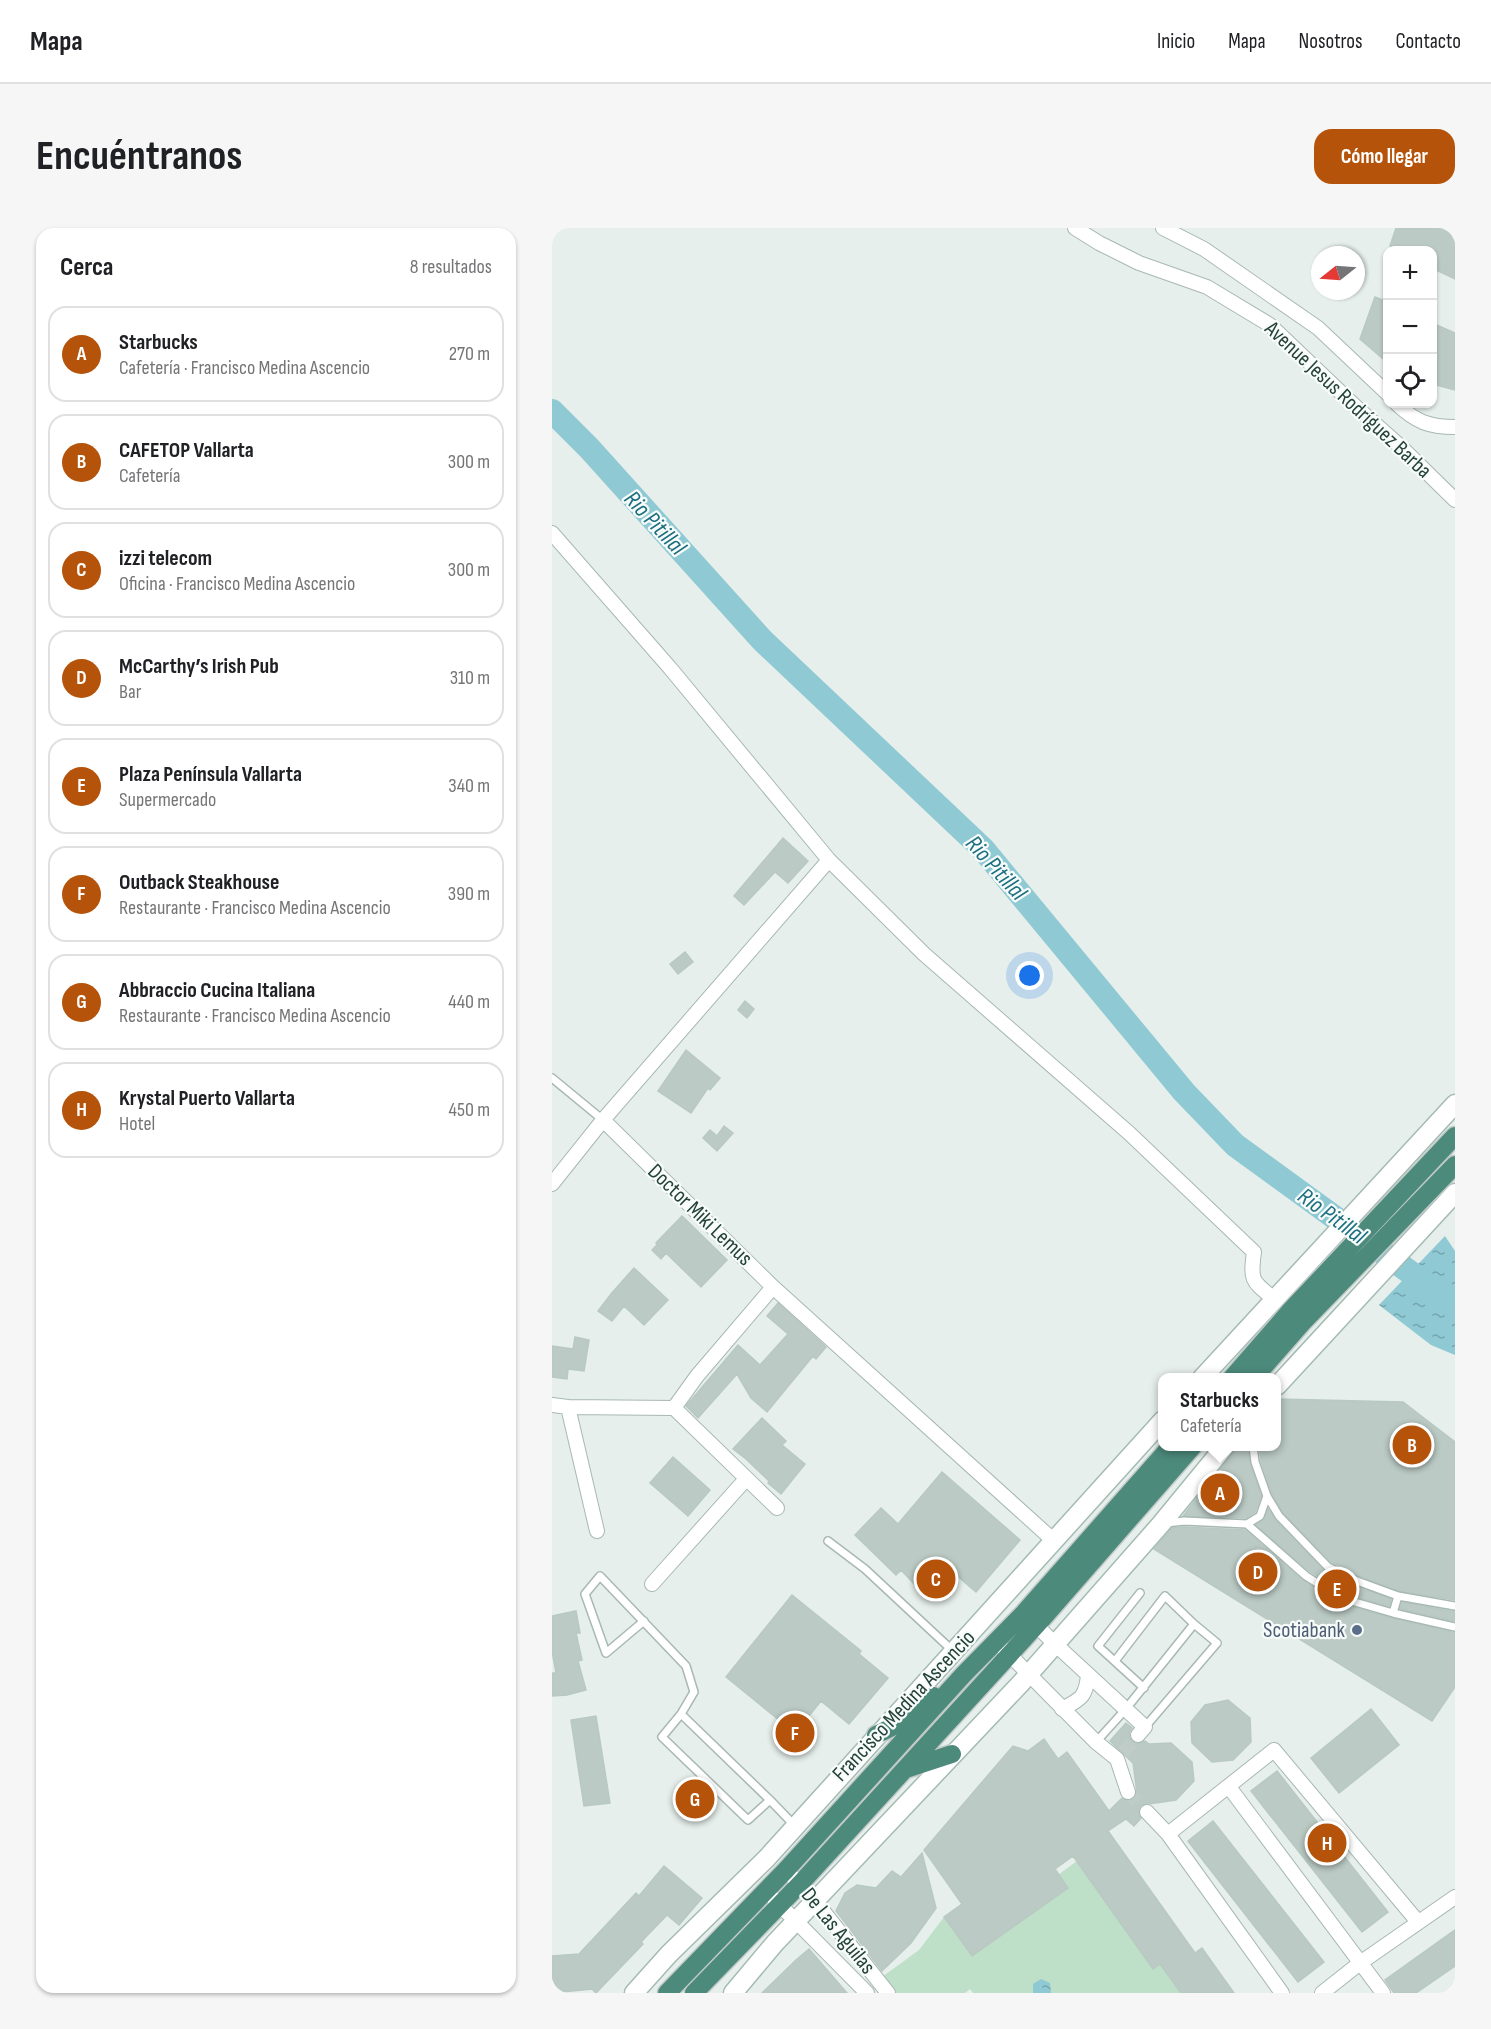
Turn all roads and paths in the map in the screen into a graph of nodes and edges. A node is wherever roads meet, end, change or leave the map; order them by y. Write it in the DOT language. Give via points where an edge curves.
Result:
graph roads {
  1 [pos="1075,228"];
  2 [pos="1163,228"];
  3 [pos="1383,389"];
  4 [pos="1401,408"];
  5 [pos="1455,427"];
  6 [pos="1455,500"];
  7 [pos="552,533"];
  8 [pos="829,860"];
  9 [pos="552,1078"];
  10 [pos="1455,1104"];
  11 [pos="603,1120"];
  12 [pos="1454,1138"];
  13 [pos="1455,1165"];
  14 [pos="552,1184"];
  15 [pos="1455,1193"];
  16 [pos="773,1287"];
  17 [pos="1275,1297"];
  18 [pos="1296,1316"];
  19 [pos="1206,1373"];
  20 [pos="1236,1373"];
  21 [pos="1257,1373"];
  22 [pos="1281,1381"];
  23 [pos="552,1406"];
  24 [pos="568,1407"];
  25 [pos="674,1408"];
  26 [pos="1158,1425"];
  27 [pos="1167,1451"];
  28 [pos="1188,1451"];
  29 [pos="1221,1451"];
  30 [pos="1254,1451"];
  31 [pos="746,1479"];
  32 [pos="1267,1496"];
  33 [pos="777,1508"];
  34 [pos="1161,1524"];
  35 [pos="1247,1524"];
  36 [pos="597,1531"];
  37 [pos="828,1540"];
  38 [pos="1053,1540"];
  39 [pos="1343,1574"];
  40 [pos="652,1584"];
  41 [pos="1140,1593"];
  42 [pos="1334,1594"];
  43 [pos="1398,1596"];
  44 [pos="1455,1606"];
  45 [pos="1394,1613"];
  46 [pos="1030,1619"];
  47 [pos="644,1622"];
  48 [pos="1194,1624"];
  49 [pos="1455,1627"];
  50 [pos="996,1641"];
  51 [pos="1055,1644"];
  52 [pos="953,1651"];
  53 [pos="1009,1654"];
  54 [pos="1114,1661"];
  55 [pos="1028,1673"];
  56 [pos="964,1674"];
  57 [pos="1088,1675"];
  58 [pos="1144,1688"];
  59 [pos="1062,1709"];
  60 [pos="1125,1710"];
  61 [pos="681,1713"];
  62 [pos="1142,1731"];
  63 [pos="876,1735"];
  64 [pos="1096,1742"];
  65 [pos="952,1754"];
  66 [pos="904,1770"];
  67 [pos="1229,1786"];
  68 [pos="1128,1792"];
  69 [pos="770,1800"];
  70 [pos="1147,1812"];
  71 [pos="795,1826"];
  72 [pos="1167,1834"];
  73 [pos="786,1870"];
  74 [pos="800,1884"];
  75 [pos="766,1891"];
  76 [pos="1455,1897"];
  77 [pos="816,1902"];
  78 [pos="780,1905"];
  79 [pos="797,1922"];
  80 [pos="1418,1922"];
  81 [pos="1360,1963"];
  82 [pos="884,1989"];
  83 [pos="634,1993"];
  84 [pos="667,1993"];
  85 [pos="694,1993"];
  86 [pos="733,1993"];
  87 [pos="868,1993"];
  88 [pos="1282,1993"];
  89 [pos="1322,1993"];
  90 [pos="1383,1993"];
  1 -- 6 [label="street, Avenue Jesus Rodríguez Barba" via="1139,263 1207,287 1270,325"];
  2 -- 3 [label="street, Avenue Jesus Rodríguez Barba" via="1204,249 1318,328"];
  4 -- 5 [label="street, Avenue Jesus Rodríguez Barba" via="1432,427"];
  7 -- 8 [label="street"];
  8 -- 11 [label="street"];
  8 -- 17 [label="street" via="924,954 1129,1133 1254,1252 1251,1275"];
  9 -- 11 [label="lane"];
  10 -- 17 [label="main road"];
  11 -- 14 [label="street"];
  11 -- 16 [label="street, Doctor Miki Lemus"];
  12 -- 18 [label="highway"];
  13 -- 18 [label="highway"];
  15 -- 22 [label="main road"];
  16 -- 25 [label="street"];
  16 -- 38 [label="street, Doctor Miki Lemus"];
  17 -- 19 [label="main road"];
  18 -- 20 [label="highway"];
  18 -- 21 [label="highway"];
  23 -- 24 [label="street"];
  24 -- 25 [label="street"];
  24 -- 36 [label="street"];
  25 -- 31 [label="street"];
  26 -- 38 [label="main road"];
  27 -- 46 [label="highway, Francisco Medina Ascencio"];
  28 -- 46 [label="highway, Francisco Medina Ascencio"];
  29 -- 34 [label="main road"];
  30 -- 32 [label="lane"];
  31 -- 33 [label="street"];
  31 -- 40 [label="street"];
  32 -- 35 [label="lane" via="1260,1515"];
  32 -- 39 [label="lane" via="1301,1540 1328,1567"];
  34 -- 35 [label="lane"];
  34 -- 51 [label="main road"];
  35 -- 42 [label="lane" via="1306,1576"];
  37 -- 52 [label="lane"];
  38 -- 52 [label="main road"];
  39 -- 42 [label="lane"];
  39 -- 43 [label="lane"];
  41 -- 54 [label="lane" via="1098,1646"];
  42 -- 45 [label="lane"];
  43 -- 44 [label="lane"];
  43 -- 45 [label="lane"];
  45 -- 49 [label="lane"];
  46 -- 50 [label="highway, Francisco Medina Ascencio"];
  46 -- 51 [label="street"];
  46 -- 53 [label="highway, Francisco Medina Ascencio"];
  47 -- 47 [label="lane" via="600,1576 585,1594 606,1653"];
  47 -- 61 [label="lane" via="686,1666 694,1692"];
  48 -- 54 [label="lane" via="1165,1596"];
  48 -- 58 [label="lane"];
  48 -- 62 [label="lane" via="1217,1643"];
  50 -- 53 [label="street"];
  50 -- 56 [label="highway, Francisco Medina Ascencio"];
  51 -- 55 [label="main road"];
  51 -- 57 [label="street"];
  52 -- 63 [label="main road"];
  53 -- 55 [label="street"];
  53 -- 66 [label="highway, Francisco Medina Ascencio"];
  54 -- 58 [label="lane"];
  55 -- 59 [label="street"];
  55 -- 65 [label="main road"];
  56 -- 63 [label="highway"];
  56 -- 73 [label="highway, Francisco Medina Ascencio"];
  57 -- 59 [label="street" via="1086,1690 1079,1700"];
  57 -- 60 [label="street"];
  58 -- 60 [label="lane"];
  59 -- 64 [label="street"];
  60 -- 62 [label="street"];
  60 -- 64 [label="lane"];
  61 -- 69 [label="lane"];
  61 -- 69 [label="lane" via="662,1737 748,1820"];
  63 -- 71 [label="main road"];
  64 -- 68 [label="street" via="1120,1756"];
  65 -- 66 [label="highway"];
  65 -- 77 [label="main road"];
  66 -- 74 [label="highway, Francisco Medina Ascencio"];
  67 -- 72 [label="street"];
  67 -- 80 [label="street" via="1274,1750"];
  67 -- 81 [label="street"];
  69 -- 71 [label="lane"];
  70 -- 72 [label="street"];
  71 -- 83 [label="main road"];
  72 -- 88 [label="street"];
  73 -- 74 [label="street, De Las Aguilas"];
  73 -- 75 [label="highway, Francisco Medina Ascencio"];
  74 -- 77 [label="street, De Las Aguilas"];
  74 -- 78 [label="highway, Francisco Medina Ascencio"];
  75 -- 78 [label="street, De Las Aguilas"];
  75 -- 84 [label="highway, Francisco Medina Ascencio"];
  76 -- 80 [label="street"];
  77 -- 79 [label="main road"];
  77 -- 82 [label="street, De Las Aguilas"];
  78 -- 79 [label="street, De Las Aguilas"];
  78 -- 85 [label="highway, Francisco Medina Ascencio"];
  79 -- 86 [label="main road"];
  79 -- 87 [label="street, De Las Aguilas"];
  80 -- 81 [label="street"];
  81 -- 89 [label="street"];
  81 -- 90 [label="street"];
  82 -- 87 [label="street"];
}
